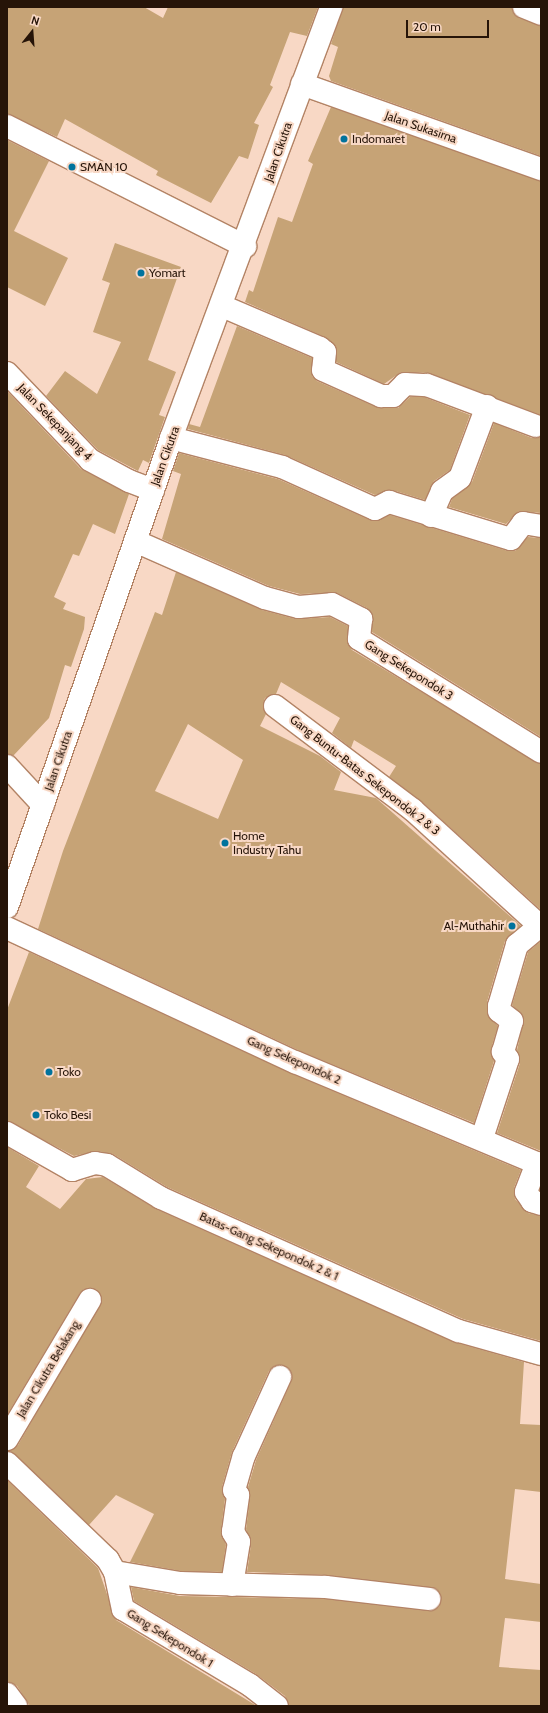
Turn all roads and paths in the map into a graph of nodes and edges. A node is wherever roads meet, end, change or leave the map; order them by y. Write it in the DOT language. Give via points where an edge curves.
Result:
graph roads {
  1 [pos="331,7"];
  2 [pos="524,7"];
  3 [pos="541,14"];
  4 [pos="302,84"];
  5 [pos="7,126"];
  6 [pos="541,169"];
  7 [pos="245,246"];
  8 [pos="222,306"];
  9 [pos="7,373"];
  10 [pos="487,406"];
  11 [pos="539,425"];
  12 [pos="171,438"];
  13 [pos="143,487"];
  14 [pos="431,516"];
  15 [pos="541,526"];
  16 [pos="135,541"];
  17 [pos="275,706"];
  18 [pos="541,752"];
  19 [pos="7,766"];
  20 [pos="43,805"];
  21 [pos="7,907"];
  22 [pos="541,926"];
  23 [pos="7,928"];
  24 [pos="7,1133"];
  25 [pos="482,1138"];
  26 [pos="539,1164"];
  27 [pos="541,1204"];
  28 [pos="90,1300"];
  29 [pos="541,1354"];
  30 [pos="280,1377"];
  31 [pos="7,1438"];
  32 [pos="7,1463"];
  33 [pos="115,1572"];
  34 [pos="232,1585"];
  35 [pos="429,1598"];
  36 [pos="7,1694"];
  37 [pos="16,1706"];
  38 [pos="277,1706"];
  1 -- 4 [label="street, Jalan Cikutra"];
  2 -- 3 [label="street"];
  4 -- 6 [label="street, Jalan Sukasirna"];
  4 -- 7 [label="street, Jalan Cikutra"];
  5 -- 7 [label="street"];
  7 -- 8 [label="street, Jalan Cikutra"];
  8 -- 10 [label="street" via="320,348 325,352 323,370 381,396 393,396 405,384 417,384"];
  8 -- 12 [label="street, Jalan Cikutra"];
  9 -- 13 [label="street, Jalan Sekepanjang 4" via="90,460"];
  10 -- 11 [label="street"];
  10 -- 14 [label="street" via="460,478 442,491"];
  12 -- 13 [label="street, Jalan Cikutra"];
  12 -- 14 [label="street" via="282,467 375,509 389,502"];
  13 -- 16 [label="street, Jalan Cikutra"];
  14 -- 15 [label="street" via="511,538 523,523"];
  16 -- 18 [label="street, Gang Sekepondok 3" via="265,598 299,607 332,604 360,619 359,639"];
  16 -- 20 [label="street, Jalan Cikutra"];
  17 -- 22 [label="street, Gang Buntu-Batas Sekepondok 2 & 3" via="413,810"];
  19 -- 20 [label="street"];
  20 -- 21 [label="street, Jalan Cikutra"];
  22 -- 25 [label="street" via="517,946 499,1006 499,1011 512,1021 503,1052 508,1060"];
  23 -- 25 [label="street, Gang Sekepondok 2" via="296,1062"];
  24 -- 29 [label="street, Batas-Gang Sekepondok 2 & 1" via="72,1170 95,1163 107,1165 161,1198 459,1331"];
  25 -- 26 [label="street, Gang Sekepondok 2"];
  26 -- 27 [label="street, Gang Sekepondok 2" via="526,1192 532,1201"];
  28 -- 31 [label="street, Jalan Cikutra Belakang"];
  30 -- 34 [label="street" via="244,1456 234,1490 238,1495 233,1532 239,1542"];
  32 -- 33 [label="street, Gang Sekepondok 1" via="108,1560"];
  33 -- 34 [label="street" via="180,1583"];
  33 -- 38 [label="street, Gang Sekepondok 1" via="123,1609 250,1685"];
  34 -- 35 [label="street" via="326,1587"];
  36 -- 37 [label="street"];
}
